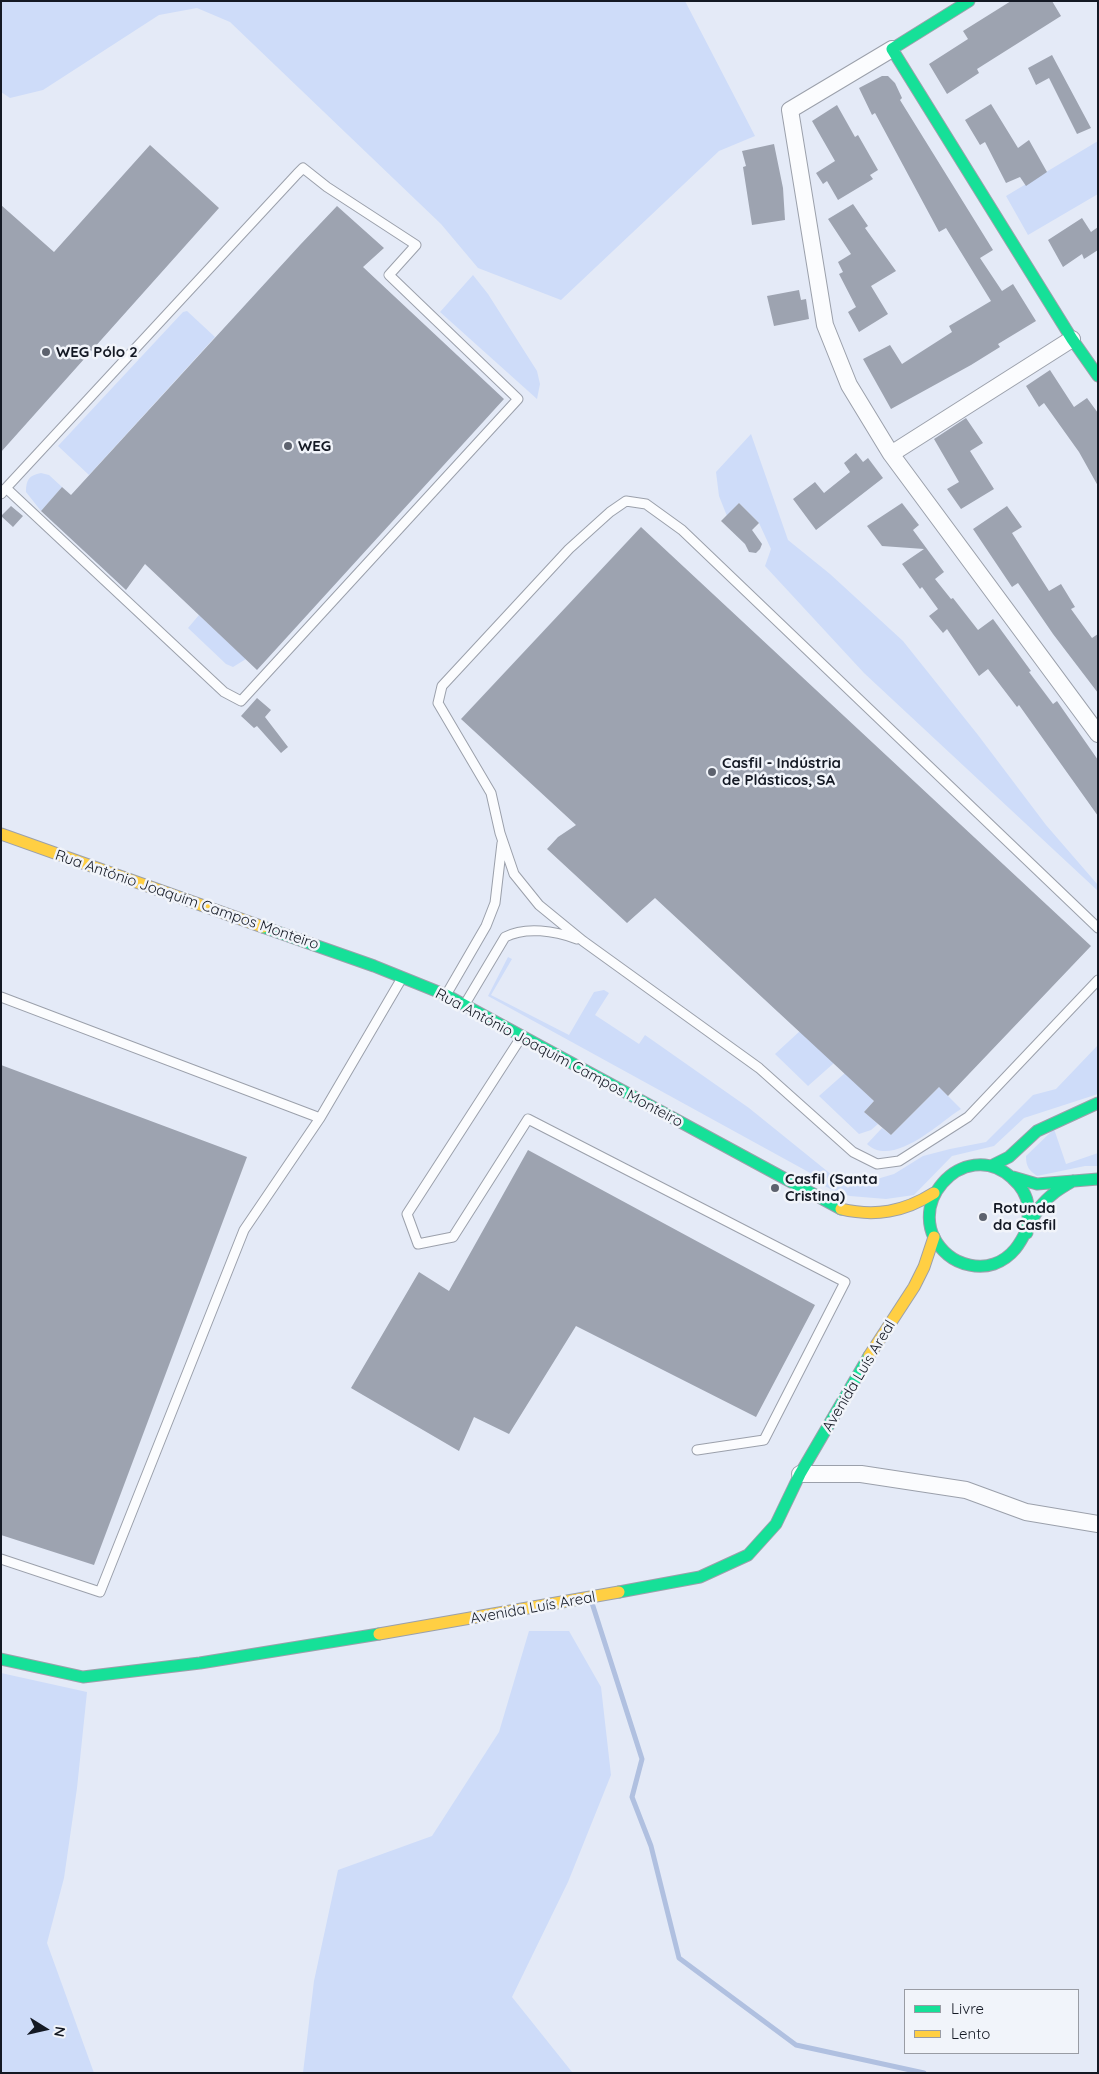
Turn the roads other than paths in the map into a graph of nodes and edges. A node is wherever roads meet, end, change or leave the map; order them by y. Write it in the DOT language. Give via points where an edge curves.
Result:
graph roads {
  1 [pos="969,1"];
  2 [pos="892,49"];
  3 [pos="1072,339"];
  4 [pos="1098,376"];
  5 [pos="891,454"];
  6 [pos="4,491"];
  7 [pos="1098,734"];
  8 [pos="1,834"];
  9 [pos="502,840"];
  10 [pos="1098,928"];
  11 [pos="583,941"];
  12 [pos="402,977"];
  13 [pos="1098,980"];
  14 [pos="446,995"];
  15 [pos="1,997"];
  16 [pos="465,1005"];
  17 [pos="522,1036"];
  18 [pos="1098,1103"];
  19 [pos="320,1118"];
  20 [pos="991,1166"];
  21 [pos="1012,1177"];
  22 [pos="1098,1179"];
  23 [pos="1073,1181"];
  24 [pos="934,1193"];
  25 [pos="882,1213"];
  26 [pos="933,1234"];
  27 [pos="1027,1234"];
  28 [pos="974,1266"];
  29 [pos="951,1270"];
  30 [pos="932,1273"];
  31 [pos="914,1288"];
  32 [pos="697,1450"];
  33 [pos="800,1474"];
  34 [pos="1098,1524"];
  35 [pos="1,1559"];
  36 [pos="1,1659"];
  1 -- 2 [label="street"];
  2 -- 3 [label="street"];
  2 -- 5 [label="street" via="790,110 825,325 849,385"];
  3 -- 4 [label="street"];
  3 -- 5 [label="street"];
  5 -- 7 [label="street"];
  6 -- 6 [label="lane" via="302,168 416,245 389,275 518,399 241,701 224,692"];
  8 -- 12 [label="street, Rua António Joaquim Campos Monteiro"];
  9 -- 10 [label="lane" via="491,793 438,703 442,686 569,548 626,502 646,504 689,537"];
  9 -- 11 [label="lane" via="514,874 538,905"];
  9 -- 14 [label="lane" via="495,903 486,926"];
  11 -- 13 [label="lane" via="759,1068 854,1152 877,1164 899,1161 968,1116"];
  11 -- 16 [label="lane" via="560,934 514,932 505,937"];
  12 -- 14 [label="street, Rua António Joaquim Campos Monteiro"];
  12 -- 19 [label="lane"];
  14 -- 16 [label="street, Rua António Joaquim Campos Monteiro"];
  15 -- 19 [label="lane"];
  16 -- 17 [label="street, Rua António Joaquim Campos Monteiro"];
  17 -- 25 [label="street, Rua António Joaquim Campos Monteiro" via="828,1204 852,1212"];
  17 -- 32 [label="lane" via="407,1214 418,1244 453,1237 528,1119 845,1282 764,1440"];
  18 -- 20 [label="street" via="1037,1131 1009,1157"];
  19 -- 35 [label="lane" via="244,1230 100,1592"];
  20 -- 21 [label="street"];
  20 -- 24 [label="street" via="975,1165 958,1170 944,1179"];
  21 -- 23 [label="street" via="1037,1184"];
  21 -- 27 [label="street" via="1023,1188 1029,1203"];
  22 -- 23 [label="street"];
  23 -- 27 [label="street" via="1044,1203"];
  24 -- 25 [label="street, Rua António Joaquim Campos Monteiro" via="909,1208"];
  24 -- 26 [label="street" via="929,1219"];
  25 -- 26 [label="street, Rua António Joaquim Campos Monteiro"];
  26 -- 28 [label="street" via="950,1257"];
  26 -- 31 [label="street, Avenida Luís Areal"];
  27 -- 28 [label="street" via="1019,1248 1006,1259 991,1265"];
  28 -- 29 [label="street"];
  30 -- 31 [label="street, Avenida Luís Areal"];
  31 -- 33 [label="street, Avenida Luís Areal" via="868,1358"];
  33 -- 34 [label="street" via="862,1474 966,1490 1026,1512"];
  33 -- 36 [label="street, Avenida Luís Areal" via="776,1524 748,1556 700,1577 536,1608 200,1663 83,1677"];
}
